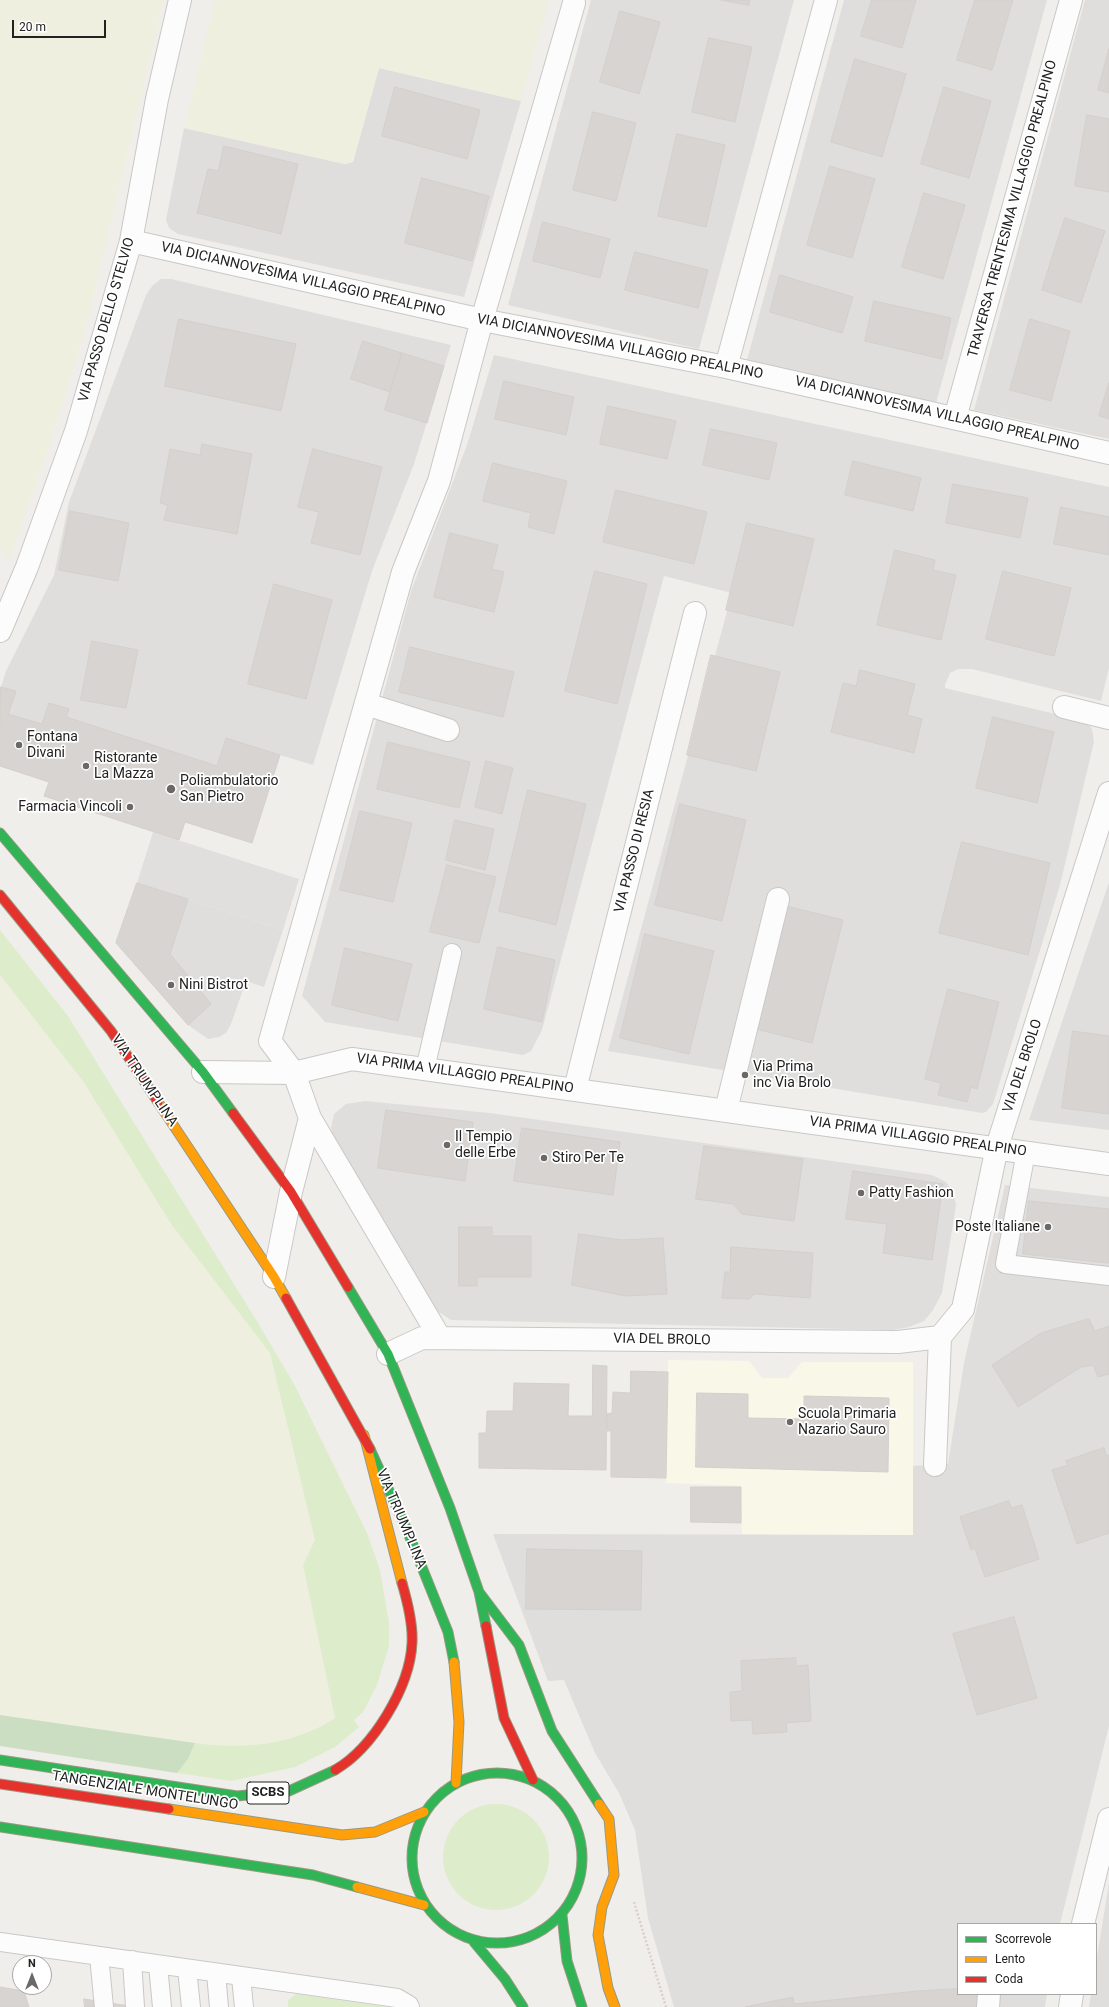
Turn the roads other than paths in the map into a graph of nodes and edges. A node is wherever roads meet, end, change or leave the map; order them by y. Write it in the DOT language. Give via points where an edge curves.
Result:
graph roads {
  1 [pos="180,0"];
  2 [pos="826,0"];
  3 [pos="1070,0"];
  4 [pos="574,3"];
  5 [pos="131,241"];
  6 [pos="482,320"];
  7 [pos="726,367"];
  8 [pos="955,418"];
  9 [pos="1109,453"];
  10 [pos="695,613"];
  11 [pos="0,631"];
  12 [pos="366,704"];
  13 [pos="1064,707"];
  14 [pos="1109,718"];
  15 [pos="448,730"];
  16 [pos="1109,793"];
  17 [pos="0,833"];
  18 [pos="0,895"];
  19 [pos="778,899"];
  20 [pos="452,953"];
  21 [pos="425,1069"];
  22 [pos="203,1072"];
  23 [pos="294,1073"];
  24 [pos="576,1089"];
  25 [pos="726,1110"];
  26 [pos="310,1118"];
  27 [pos="997,1148"];
  28 [pos="1026,1152"];
  29 [pos="1109,1164"];
  30 [pos="291,1192"];
  31 [pos="1109,1276"];
  32 [pos="274,1277"];
  33 [pos="940,1337"];
  34 [pos="440,1338"];
  35 [pos="388,1354"];
  36 [pos="364,1435"];
  37 [pos="935,1465"];
  38 [pos="479,1592"];
  39 [pos="0,1760"];
  40 [pos="533,1780"];
  41 [pos="456,1782"];
  42 [pos="0,1784"];
  43 [pos="424,1812"];
  44 [pos="1109,1819"];
  45 [pos="0,1827"];
  46 [pos="424,1905"];
  47 [pos="562,1915"];
  48 [pos="1078,1923"];
  49 [pos="0,1942"];
  50 [pos="474,1942"];
  51 [pos="98,1956"];
  52 [pos="132,1960"];
  53 [pos="158,1965"];
  54 [pos="187,1969"];
  55 [pos="216,1973"];
  56 [pos="241,1976"];
  57 [pos="989,1995"];
  58 [pos="1072,1995"];
  59 [pos="104,2007"];
  60 [pos="135,2007"];
  61 [pos="162,2007"];
  62 [pos="191,2007"];
  63 [pos="219,2007"];
  64 [pos="244,2007"];
  65 [pos="410,2007"];
  66 [pos="523,2007"];
  67 [pos="582,2007"];
  68 [pos="615,2007"];
  69 [pos="988,2007"];
  70 [pos="1070,2007"];
  1 -- 5 [label="street, VIA PASSO DELLO STELVIO" via="157,99"];
  2 -- 7 [label="street"];
  3 -- 8 [label="street, TRAVERSA TRENTESIMA VILLAGGIO PREALPINO"];
  4 -- 6 [label="street"];
  5 -- 6 [label="street, VIA DICIANNOVESIMA VILLAGGIO PREALPINO"];
  5 -- 11 [label="street, VIA PASSO DELLO STELVIO" via="76,431 27,567"];
  6 -- 7 [label="street, VIA DICIANNOVESIMA VILLAGGIO PREALPINO"];
  6 -- 12 [label="street" via="439,481 404,572"];
  7 -- 8 [label="street, VIA DICIANNOVESIMA VILLAGGIO PREALPINO"];
  8 -- 9 [label="street, VIA DICIANNOVESIMA VILLAGGIO PREALPINO"];
  10 -- 24 [label="street, VIA PASSO DI RESIA"];
  12 -- 15 [label="street"];
  12 -- 23 [label="street" via="270,1041"];
  13 -- 14 [label="street"];
  16 -- 27 [label="street, VIA DEL BROLO"];
  17 -- 22 [label="main road"];
  18 -- 32 [label="main road, VIA TRIUMPLINA" via="111,1032"];
  19 -- 25 [label="street"];
  20 -- 21 [label="lane"];
  21 -- 23 [label="street, VIA PRIMA VILLAGGIO PREALPINO" via="352,1058"];
  21 -- 24 [label="street, VIA PRIMA VILLAGGIO PREALPINO"];
  22 -- 23 [label="street, VIA PRIMA VILLAGGIO PREALPINO"];
  22 -- 30 [label="main road"];
  23 -- 26 [label="street"];
  24 -- 25 [label="street, VIA PRIMA VILLAGGIO PREALPINO"];
  25 -- 27 [label="street, VIA PRIMA VILLAGGIO PREALPINO"];
  26 -- 30 [label="street"];
  26 -- 34 [label="street"];
  27 -- 28 [label="street, VIA PRIMA VILLAGGIO PREALPINO"];
  27 -- 33 [label="street, VIA DEL BROLO" via="963,1309"];
  28 -- 29 [label="street, VIA PRIMA VILLAGGIO PREALPINO"];
  28 -- 31 [label="lane" via="1005,1264"];
  30 -- 32 [label="street"];
  30 -- 35 [label="main road"];
  32 -- 36 [label="main road, VIA TRIUMPLINA"];
  33 -- 34 [label="street, VIA DEL BROLO" via="898,1342"];
  33 -- 37 [label="street"];
  34 -- 35 [label="street, VIA DEL BROLO" via="422,1338"];
  35 -- 38 [label="main road" via="450,1508"];
  36 -- 39 [label="main road, SCBS" via="406,1597 412,1643 406,1678 390,1710 366,1744 337,1769 289,1791 237,1796"];
  36 -- 41 [label="main road, VIA TRIUMPLINA" via="408,1530 448,1632 456,1675 459,1722"];
  38 -- 40 [label="main road" via="504,1718"];
  38 -- 68 [label="main road" via="518,1645 552,1731 610,1819 614,1875 602,1907 598,1935 608,1988"];
  40 -- 41 [label="main road" via="507,1773 480,1774"];
  40 -- 47 [label="main road" via="559,1798 577,1825 584,1856 578,1888"];
  41 -- 43 [label="main road" via="438,1795"];
  42 -- 43 [label="main road, TANGENZIALE MONTELUNGO / SCBS" via="342,1835 375,1832"];
  43 -- 46 [label="main road" via="412,1842 412,1875"];
  44 -- 48 [label="street"];
  45 -- 46 [label="main road" via="313,1875"];
  46 -- 50 [label="main road" via="446,1928"];
  47 -- 50 [label="main road" via="537,1935 506,1944"];
  47 -- 67 [label="main road" via="568,1961"];
  49 -- 51 [label="lane"];
  50 -- 66 [label="main road" via="505,1979"];
  51 -- 52 [label="lane"];
  51 -- 59 [label="lane"];
  52 -- 53 [label="lane"];
  52 -- 60 [label="lane"];
  53 -- 54 [label="lane"];
  53 -- 61 [label="lane"];
  54 -- 55 [label="lane"];
  54 -- 62 [label="lane"];
  55 -- 56 [label="lane"];
  55 -- 63 [label="lane"];
  56 -- 64 [label="lane"];
  56 -- 65 [label="lane" via="397,1998"];
  57 -- 69 [label="street"];
  58 -- 70 [label="street"];
}
